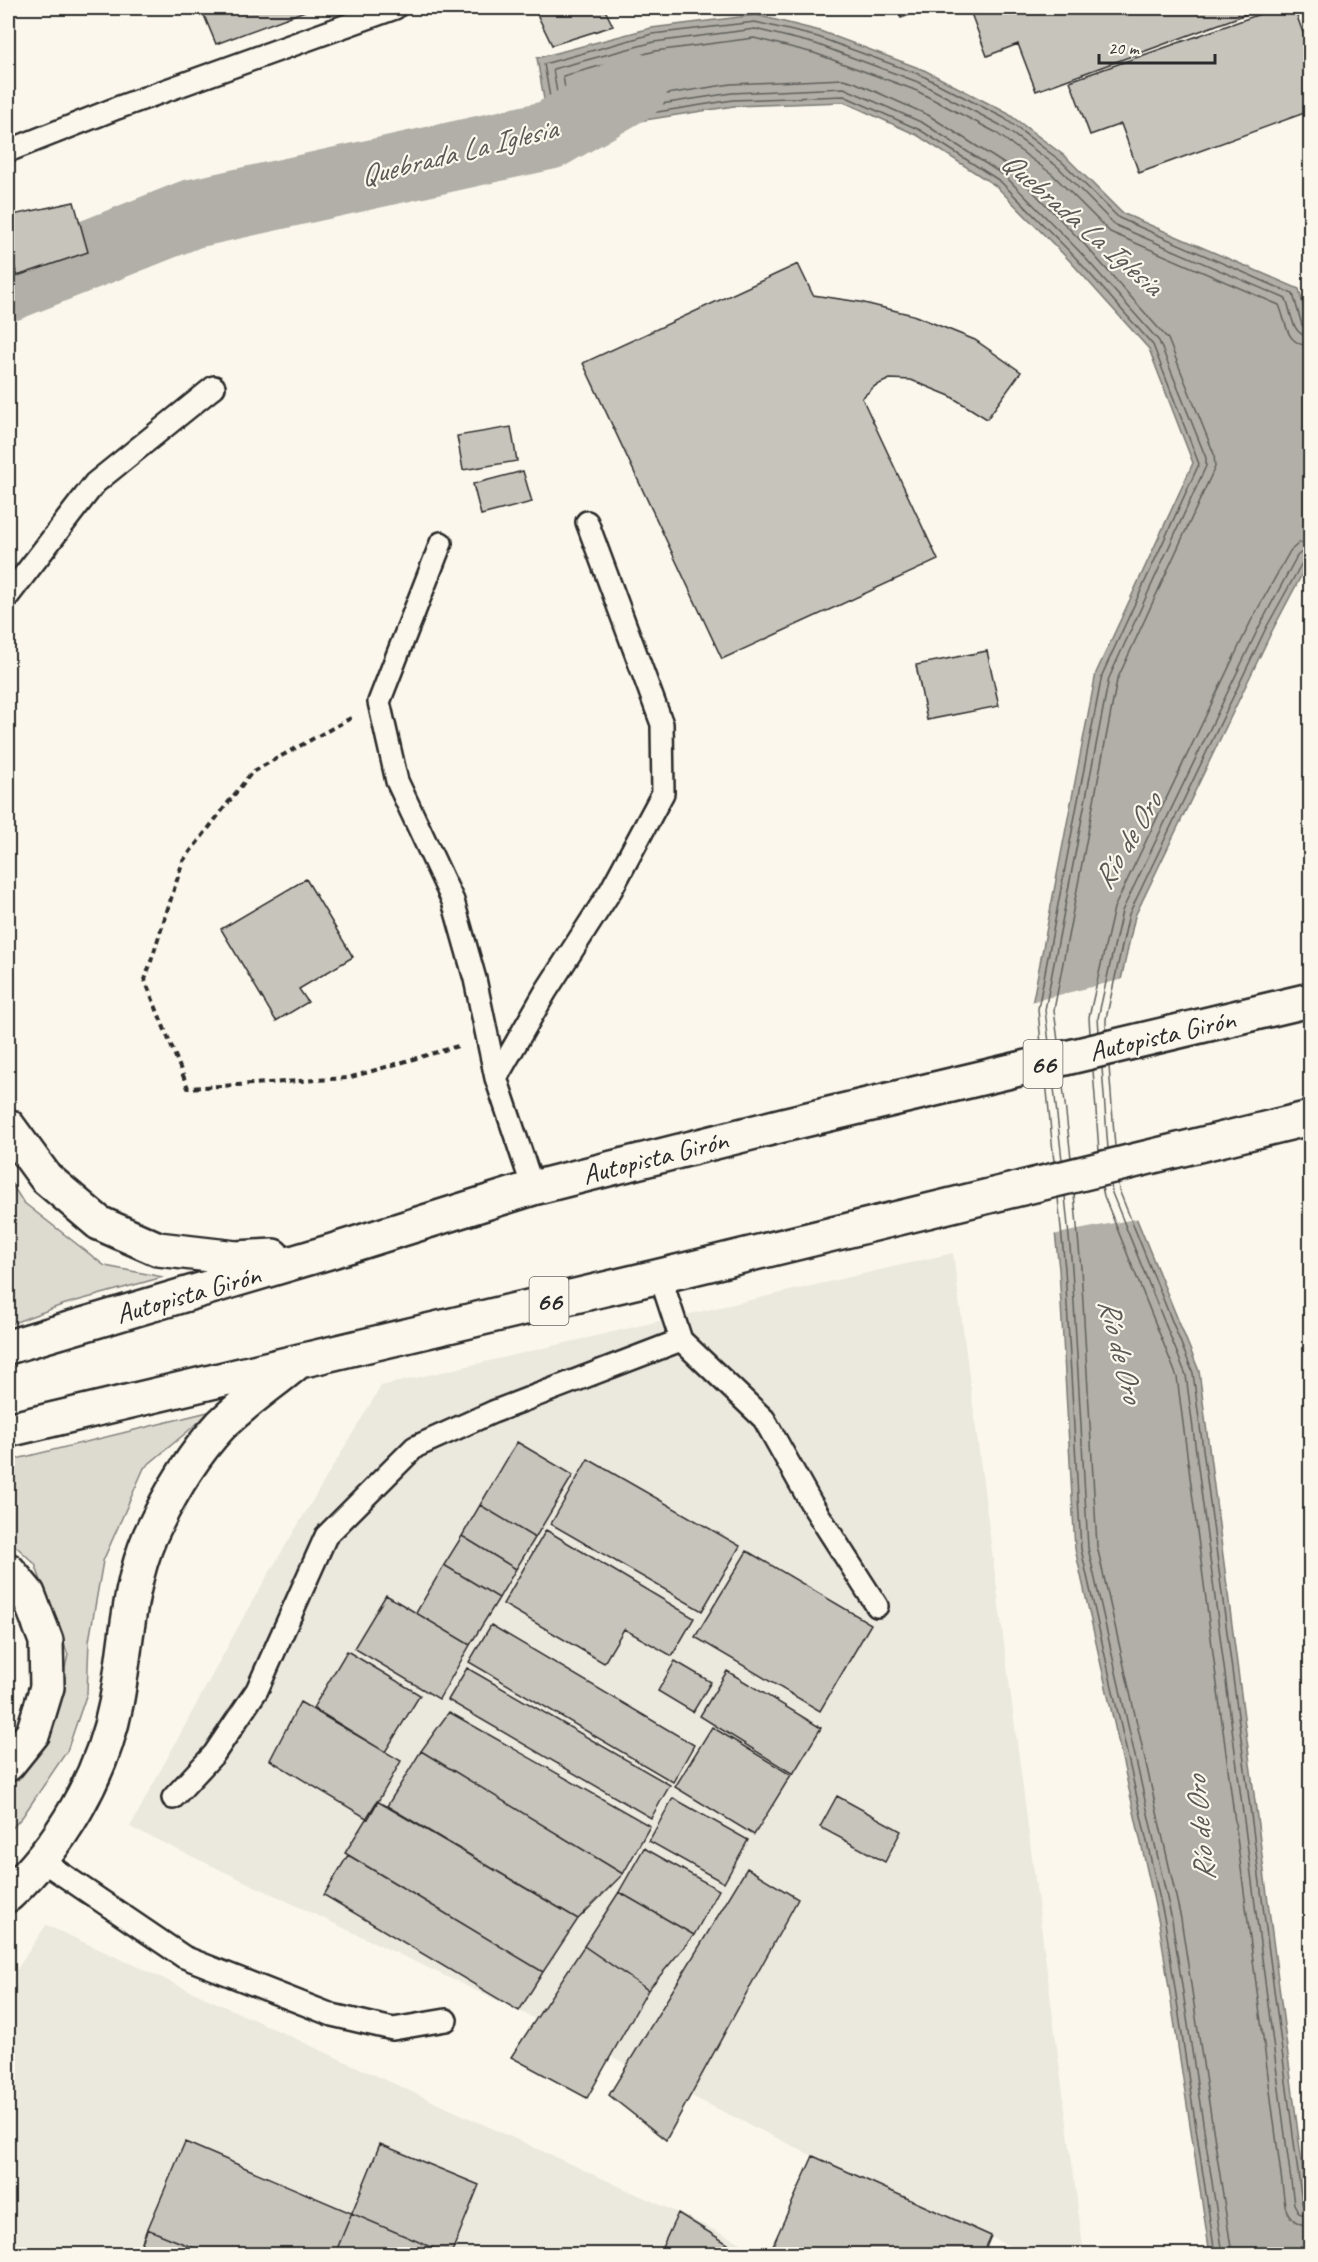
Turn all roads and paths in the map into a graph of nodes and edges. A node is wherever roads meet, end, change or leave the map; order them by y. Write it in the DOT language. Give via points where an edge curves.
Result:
graph roads {
  1 [pos="395,8"];
  2 [pos="8,151"];
  3 [pos="214,387"];
  4 [pos="587,522"];
  5 [pos="441,543"];
  6 [pos="8,596"];
  7 [pos="379,702"];
  8 [pos="1306,1001"];
  9 [pos="488,1038"];
  10 [pos="496,1078"];
  11 [pos="1311,1118"];
  12 [pos="8,1126"];
  13 [pos="533,1188"];
  14 [pos="329,1252"];
  15 [pos="660,1276"];
  16 [pos="681,1340"];
  17 [pos="8,1347"];
  18 [pos="301,1359"];
  19 [pos="8,1430"];
  20 [pos="8,1570"];
  21 [pos="877,1605"];
  22 [pos="8,1764"];
  23 [pos="173,1798"];
  24 [pos="41,1860"];
  25 [pos="8,1895"];
  26 [pos="446,2020"];
  1 -- 2 [label="lane"];
  3 -- 6 [label="lane" via="95,483"];
  4 -- 10 [label="lane" via="662,724 663,793 611,890"];
  5 -- 7 [label="lane"];
  7 -- 9 [label="lane" via="397,781 453,901"];
  7 -- 9 [label="path" via="252,772 183,861 145,980 188,1088 348,1078"];
  8 -- 13 [label="highway, Autopista Girón / 66"];
  9 -- 10 [label="lane"];
  10 -- 13 [label="lane"];
  11 -- 15 [label="highway, 66"];
  12 -- 14 [label="highway" via="46,1178 99,1222 158,1249 236,1258"];
  13 -- 14 [label="highway, Autopista Girón / 66"];
  14 -- 17 [label="highway, Autopista Girón / 66"];
  15 -- 16 [label="lane"];
  15 -- 18 [label="highway, 66"];
  16 -- 21 [label="lane" via="764,1419 811,1503"];
  16 -- 23 [label="lane" via="493,1412 415,1447 326,1536 257,1690 214,1754"];
  18 -- 19 [label="highway, 66"];
  18 -- 24 [label="highway" via="221,1425 175,1488 150,1537 131,1592 116,1706 99,1762 71,1818"];
  20 -- 22 [label="highway" via="28,1594 46,1641 47,1687 33,1733"];
  24 -- 25 [label="highway"];
  24 -- 26 [label="lane" via="184,1957 332,2015 393,2029"];
}
